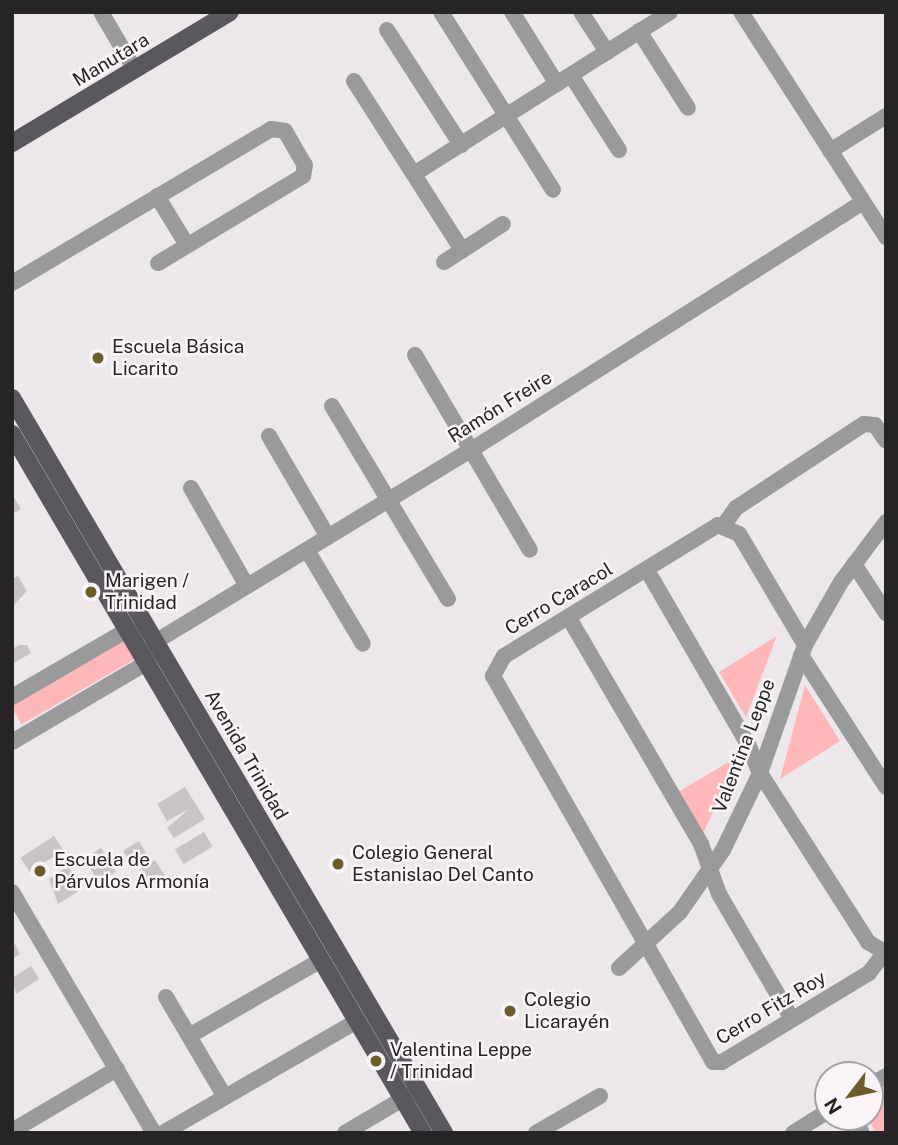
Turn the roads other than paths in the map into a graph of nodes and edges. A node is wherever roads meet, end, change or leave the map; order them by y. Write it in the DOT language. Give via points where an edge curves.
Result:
graph roads {
  1 [pos="101,12"];
  2 [pos="230,12"];
  3 [pos="441,12"];
  4 [pos="512,12"];
  5 [pos="581,12"];
  6 [pos="670,12"];
  7 [pos="741,12"];
  8 [pos="387,30"];
  9 [pos="639,32"];
  10 [pos="607,52"];
  11 [pos="135,70"];
  12 [pos="564,79"];
  13 [pos="354,80"];
  14 [pos="688,108"];
  15 [pos="506,116"];
  16 [pos="886,116"];
  17 [pos="12,143"];
  18 [pos="461,145"];
  19 [pos="619,150"];
  20 [pos="830,151"];
  21 [pos="414,174"];
  22 [pos="553,190"];
  23 [pos="157,196"];
  24 [pos="863,202"];
  25 [pos="503,224"];
  26 [pos="886,237"];
  27 [pos="187,245"];
  28 [pos="462,250"];
  29 [pos="444,262"];
  30 [pos="158,263"];
  31 [pos="12,283"];
  32 [pos="415,355"];
  33 [pos="12,398"];
  34 [pos="332,406"];
  35 [pos="12,434"];
  36 [pos="269,436"];
  37 [pos="886,441"];
  38 [pos="471,450"];
  39 [pos="191,488"];
  40 [pos="389,500"];
  41 [pos="886,522"];
  42 [pos="724,525"];
  43 [pos="328,537"];
  44 [pos="307,550"];
  45 [pos="530,550"];
  46 [pos="854,564"];
  47 [pos="647,570"];
  48 [pos="247,586"];
  49 [pos="448,599"];
  50 [pos="886,613"];
  51 [pos="569,618"];
  52 [pos="127,630"];
  53 [pos="155,642"];
  54 [pos="363,644"];
  55 [pos="803,650"];
  56 [pos="146,663"];
  57 [pos="12,697"];
  58 [pos="12,742"];
  59 [pos="760,773"];
  60 [pos="886,787"];
  61 [pos="710,870"];
  62 [pos="12,892"];
  63 [pos="648,945"];
  64 [pos="885,953"];
  65 [pos="321,960"];
  66 [pos="619,968"];
  67 [pos="166,997"];
  68 [pos="792,1019"];
  69 [pos="357,1021"];
  70 [pos="190,1036"];
  71 [pos="117,1069"];
  72 [pos="419,1089"];
  73 [pos="600,1096"];
  74 [pos="225,1097"];
  75 [pos="403,1099"];
  76 [pos="814,1120"];
  77 [pos="12,1131"];
  78 [pos="154,1133"];
  79 [pos="163,1133"];
  80 [pos="345,1133"];
  81 [pos="423,1133"];
  82 [pos="444,1133"];
  83 [pos="536,1133"];
  84 [pos="793,1133"];
  1 -- 11 [label="street"];
  2 -- 11 [label="main road, Manutara"];
  3 -- 15 [label="street"];
  4 -- 12 [label="street"];
  5 -- 10 [label="street"];
  6 -- 9 [label="street"];
  7 -- 20 [label="street"];
  8 -- 18 [label="street"];
  9 -- 10 [label="street"];
  9 -- 14 [label="street"];
  10 -- 12 [label="street"];
  11 -- 17 [label="main road, Manutara"];
  12 -- 15 [label="street"];
  12 -- 19 [label="street"];
  13 -- 21 [label="street"];
  15 -- 18 [label="street"];
  15 -- 22 [label="street"];
  16 -- 20 [label="street"];
  18 -- 21 [label="street"];
  20 -- 24 [label="street"];
  21 -- 28 [label="street"];
  23 -- 27 [label="street"];
  23 -- 27 [label="street" via="271,129 285,131 304,165 303,176"];
  23 -- 31 [label="street"];
  24 -- 26 [label="street"];
  24 -- 38 [label="street, Ramón Freire"];
  25 -- 28 [label="street"];
  27 -- 30 [label="street"];
  28 -- 29 [label="street"];
  32 -- 38 [label="street"];
  33 -- 53 [label="main road, Avenida Trinidad"];
  34 -- 40 [label="street"];
  35 -- 52 [label="main road, Avenida Trinidad"];
  36 -- 43 [label="street"];
  37 -- 42 [label="street" via="871,424 736,508"];
  38 -- 40 [label="street, Ramón Freire"];
  38 -- 45 [label="street"];
  39 -- 48 [label="street"];
  40 -- 43 [label="street, Ramón Freire"];
  40 -- 49 [label="street"];
  41 -- 46 [label="street, Valentina Leppe"];
  42 -- 47 [label="street, Cerro Caracol" via="712,527"];
  42 -- 55 [label="street" via="739,534"];
  43 -- 44 [label="street, Ramón Freire"];
  44 -- 48 [label="street, Ramón Freire"];
  44 -- 54 [label="street"];
  46 -- 50 [label="street"];
  46 -- 55 [label="street, Valentina Leppe"];
  47 -- 51 [label="street, Cerro Caracol"];
  47 -- 59 [label="street" via="748,744"];
  48 -- 53 [label="street, Ramón Freire"];
  51 -- 61 [label="street" via="701,844"];
  51 -- 63 [label="street, Cerro Caracol" via="499,660 494,682"];
  52 -- 53 [label="street"];
  52 -- 56 [label="main road, Avenida Trinidad"];
  52 -- 57 [label="street"];
  53 -- 56 [label="street"];
  53 -- 72 [label="main road, Avenida Trinidad"];
  55 -- 59 [label="street, Valentina Leppe"];
  55 -- 60 [label="street"];
  56 -- 58 [label="street"];
  56 -- 65 [label="main road, Avenida Trinidad"];
  59 -- 61 [label="street, Valentina Leppe"];
  59 -- 64 [label="street" via="868,942"];
  61 -- 63 [label="street, Valentina Leppe" via="680,912"];
  61 -- 68 [label="street" via="719,894"];
  62 -- 71 [label="street"];
  63 -- 66 [label="street, Valentina Leppe"];
  63 -- 68 [label="street, Cerro Fitz Roy" via="713,1062 722,1062"];
  64 -- 68 [label="street, Cerro Fitz Roy" via="874,969"];
  65 -- 69 [label="main road, Avenida Trinidad"];
  65 -- 70 [label="street"];
  67 -- 70 [label="street"];
  69 -- 74 [label="street"];
  69 -- 75 [label="main road, Avenida Trinidad"];
  70 -- 74 [label="street"];
  71 -- 77 [label="street"];
  71 -- 78 [label="street"];
  72 -- 75 [label="street"];
  72 -- 82 [label="main road, Avenida Trinidad"];
  73 -- 83 [label="street"];
  74 -- 79 [label="street"];
  75 -- 80 [label="street"];
  75 -- 81 [label="main road, Avenida Trinidad"];
  76 -- 84 [label="street"];
}
